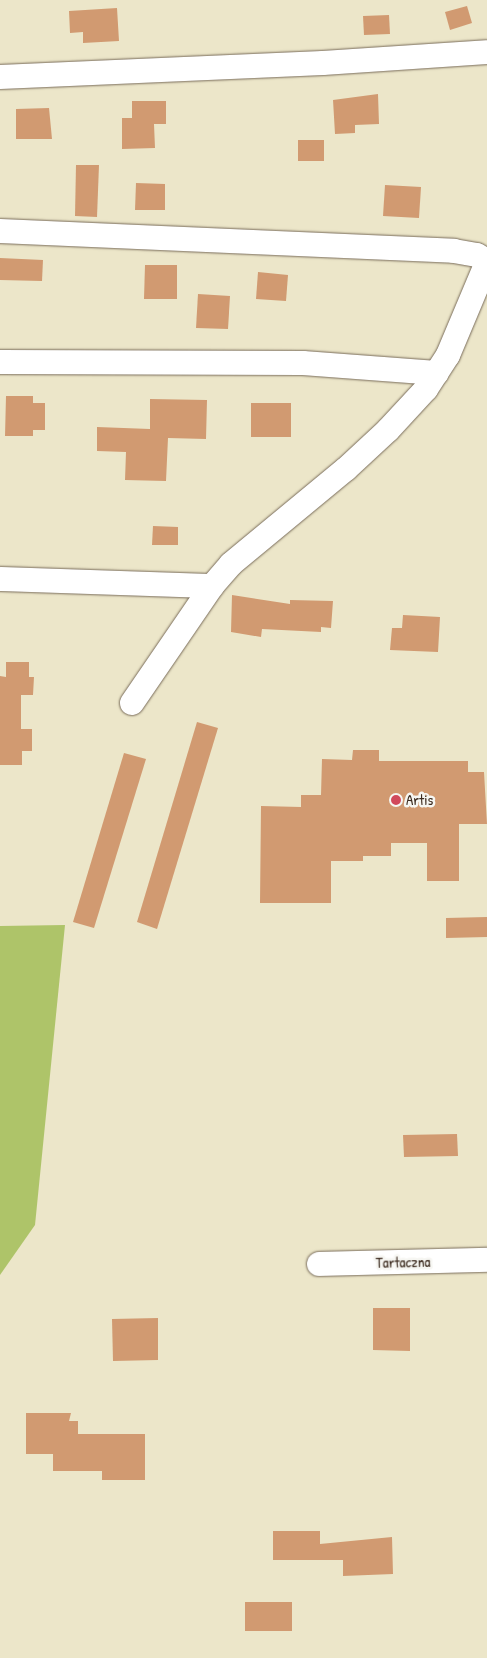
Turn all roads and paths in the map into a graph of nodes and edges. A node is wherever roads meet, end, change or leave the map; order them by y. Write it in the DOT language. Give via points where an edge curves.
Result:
graph roads {
  1 [pos="487,52"];
  2 [pos="0,77"];
  3 [pos="0,230"];
  4 [pos="487,262"];
  5 [pos="0,362"];
  6 [pos="437,372"];
  7 [pos="0,579"];
  8 [pos="212,586"];
  9 [pos="132,703"];
  10 [pos="487,1260"];
  11 [pos="318,1264"];
  1 -- 2 [label="street" via="323,63"];
  3 -- 4 [label="street" via="454,251 477,255"];
  4 -- 6 [label="street" via="480,286"];
  5 -- 6 [label="street" via="303,363"];
  6 -- 8 [label="street" via="388,430 231,564"];
  7 -- 8 [label="street"];
  8 -- 9 [label="street"];
  10 -- 11 [label="street, Tartaczna"];
}
